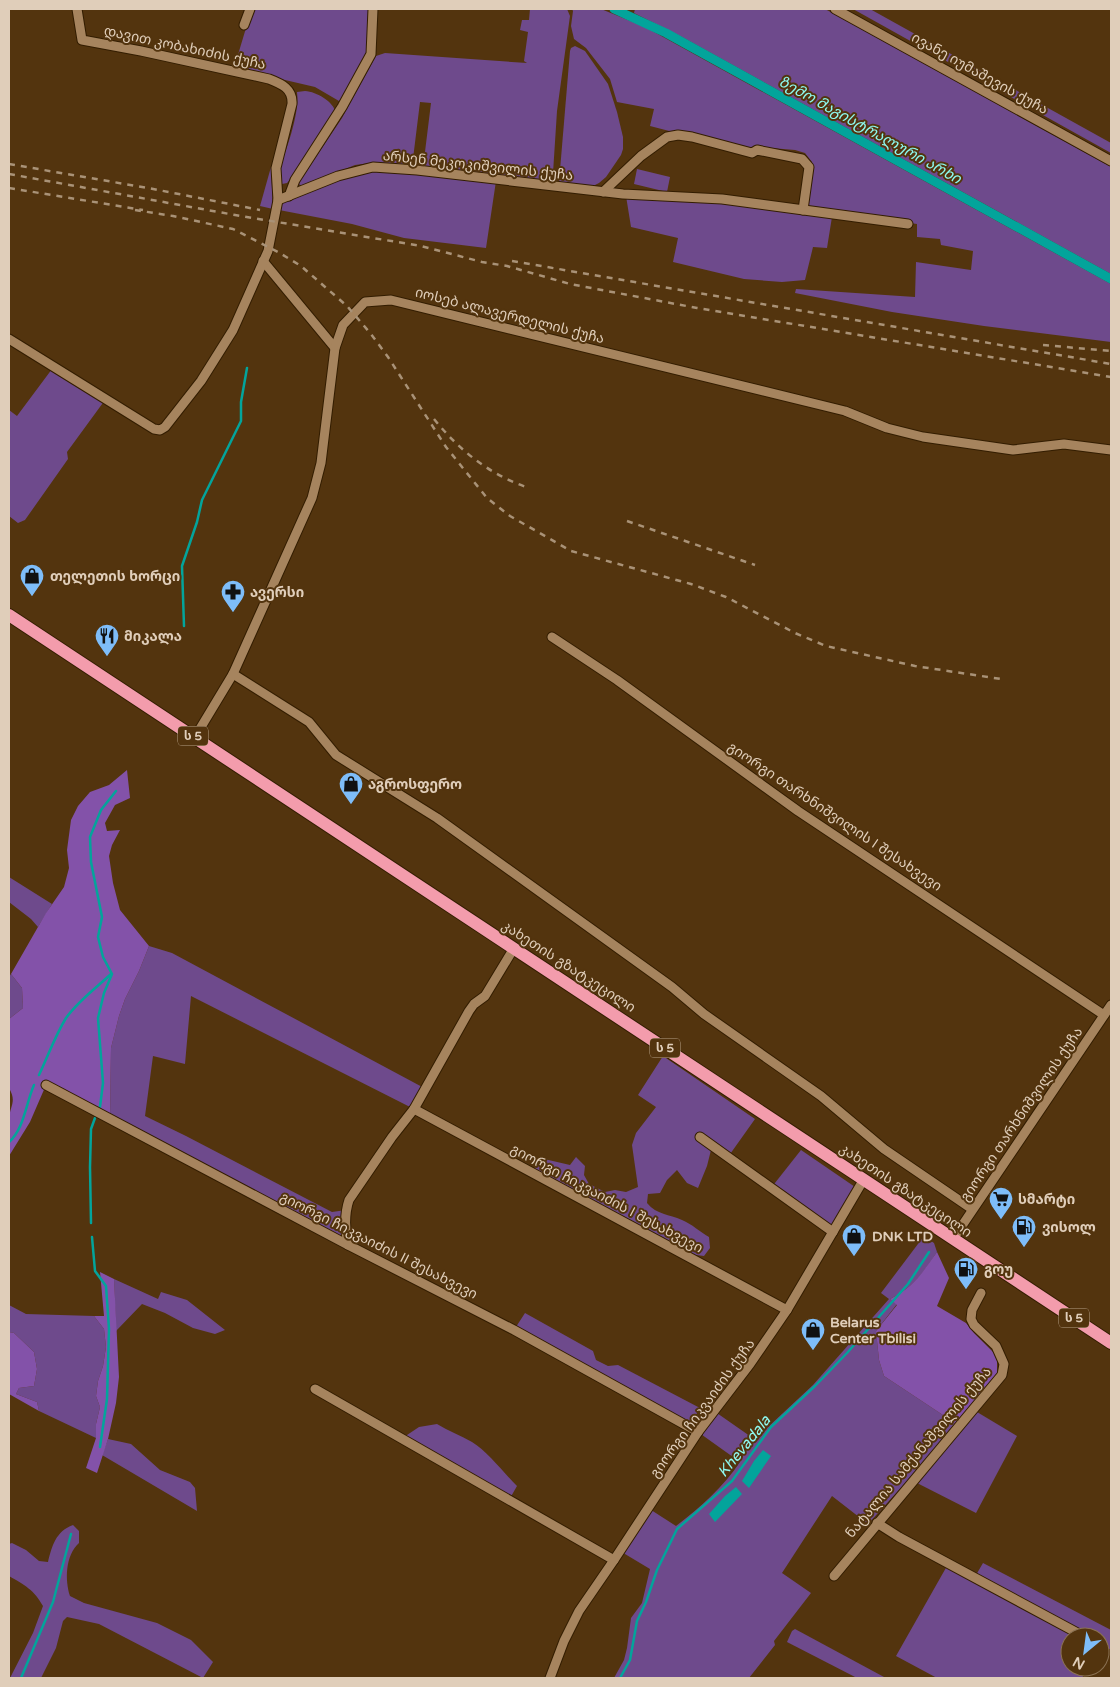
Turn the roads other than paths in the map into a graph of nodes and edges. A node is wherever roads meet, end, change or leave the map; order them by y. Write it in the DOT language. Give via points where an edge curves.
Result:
graph roads {
  1 [pos="77,9"];
  2 [pos="250,9"];
  3 [pos="373,9"];
  4 [pos="835,9"];
  5 [pos="244,25"];
  6 [pos="1111,162"];
  7 [pos="603,192"];
  8 [pos="289,196"];
  9 [pos="278,200"];
  10 [pos="803,210"];
  11 [pos="908,224"];
  12 [pos="263,261"];
  13 [pos="9,339"];
  14 [pos="335,348"];
  15 [pos="1111,450"];
  16 [pos="9,615"];
  17 [pos="552,637"];
  18 [pos="233,674"];
  19 [pos="195,737"];
  20 [pos="514,948"];
  21 [pos="1111,1005"];
  22 [pos="1104,1015"];
  23 [pos="46,1085"];
  24 [pos="414,1109"];
  25 [pos="700,1137"];
  26 [pos="864,1180"];
  27 [pos="972,1210"];
  28 [pos="833,1232"];
  29 [pos="953,1238"];
  30 [pos="348,1245"];
  31 [pos="981,1293"];
  32 [pos="787,1310"];
  33 [pos="1111,1343"];
  34 [pos="315,1389"];
  35 [pos="698,1432"];
  36 [pos="877,1523"];
  37 [pos="614,1560"];
  38 [pos="834,1576"];
  39 [pos="1066,1627"];
  40 [pos="550,1678"];
  1 -- 9 [label="street, დავით კობახიძის ქუჩა" via="82,40 269,79 288,90 292,104 276,168"];
  2 -- 5 [label="street"];
  3 -- 8 [label="street" via="371,54 342,107 295,180"];
  4 -- 6 [label="street, ივანე იუმაშევის ქუჩა"];
  7 -- 8 [label="street, არსენ მეკოკიშვილის ქუჩა" via="417,170 373,168 338,176"];
  7 -- 10 [label="street, არსენ მეკოკიშვილის ქუჩა" via="722,199"];
  7 -- 10 [label="street" via="641,156 667,137 678,135 752,153 757,150 802,159 809,167"];
  8 -- 9 [label="street, არსენ მეკოკიშვილის ქუჩა"];
  9 -- 12 [label="street"];
  10 -- 11 [label="street, არსენ მეკოკიშვილის ქუჩა"];
  12 -- 13 [label="street" via="233,330 201,381 165,428 160,430"];
  12 -- 14 [label="street"];
  14 -- 15 [label="street, იოსებ ალავერდელის ქუჩა" via="343,325 365,302 391,300 844,411 887,428 923,437 1013,450 1064,444"];
  14 -- 18 [label="street, იოსებ ალავერდელის ქუჩა" via="321,463 312,498"];
  16 -- 19 [label="highway, კახეთის გზატკეცილი / ს 5"];
  17 -- 22 [label="street, გიორგი თარხნიშვილის I შესახვევი" via="798,811"];
  18 -- 19 [label="street, იოსებ ალავერდელის ქუჩა"];
  18 -- 27 [label="street" via="309,722 336,755 437,818 820,1096 884,1149"];
  19 -- 20 [label="highway, კახეთის გზატკეცილი / ს 5"];
  20 -- 24 [label="street" via="485,996 469,1011"];
  20 -- 26 [label="highway, კახეთის გზატკეცილი / ს 5"];
  21 -- 22 [label="street, გიორგი თარხნიშვილის ქუჩა"];
  22 -- 27 [label="street, გიორგი თარხნიშვილის ქუჩა"];
  23 -- 30 [label="street, გიორგი ჩიკვაიძის II შესახვევი"];
  24 -- 30 [label="street" via="349,1200 346,1210"];
  24 -- 32 [label="street, გიორგი ჩიკვაიძის I შესახვევი"];
  25 -- 28 [label="street"];
  26 -- 28 [label="street, გიორგი ჩიკვაიძის ქუჩა"];
  26 -- 29 [label="highway, კახეთის გზატკეცილი / ს 5"];
  27 -- 29 [label="street, გიორგი თარხნიშვილის ქუჩა"];
  28 -- 32 [label="street, გიორგი ჩიკვაიძის ქუჩა"];
  29 -- 33 [label="highway, კახეთის გზატკეცილი / ს 5"];
  30 -- 35 [label="street, გიორგი ჩიკვაიძის II შესახვევი" via="514,1330"];
  31 -- 36 [label="street, ნატალია სამქანაშვილის ქუჩა" via="971,1319 996,1346 1004,1364 1002,1375"];
  32 -- 35 [label="street, გიორგი ჩიკვაიძის ქუჩა"];
  34 -- 37 [label="street"];
  35 -- 37 [label="street, გიორგი ჩიკვაიძის ქუჩა"];
  36 -- 38 [label="street, ნატალია სამქანაშვილის ქუჩა"];
  36 -- 39 [label="street"];
  37 -- 40 [label="street, გიორგი ჩიკვაიძის ქუჩა" via="579,1611"];
}
